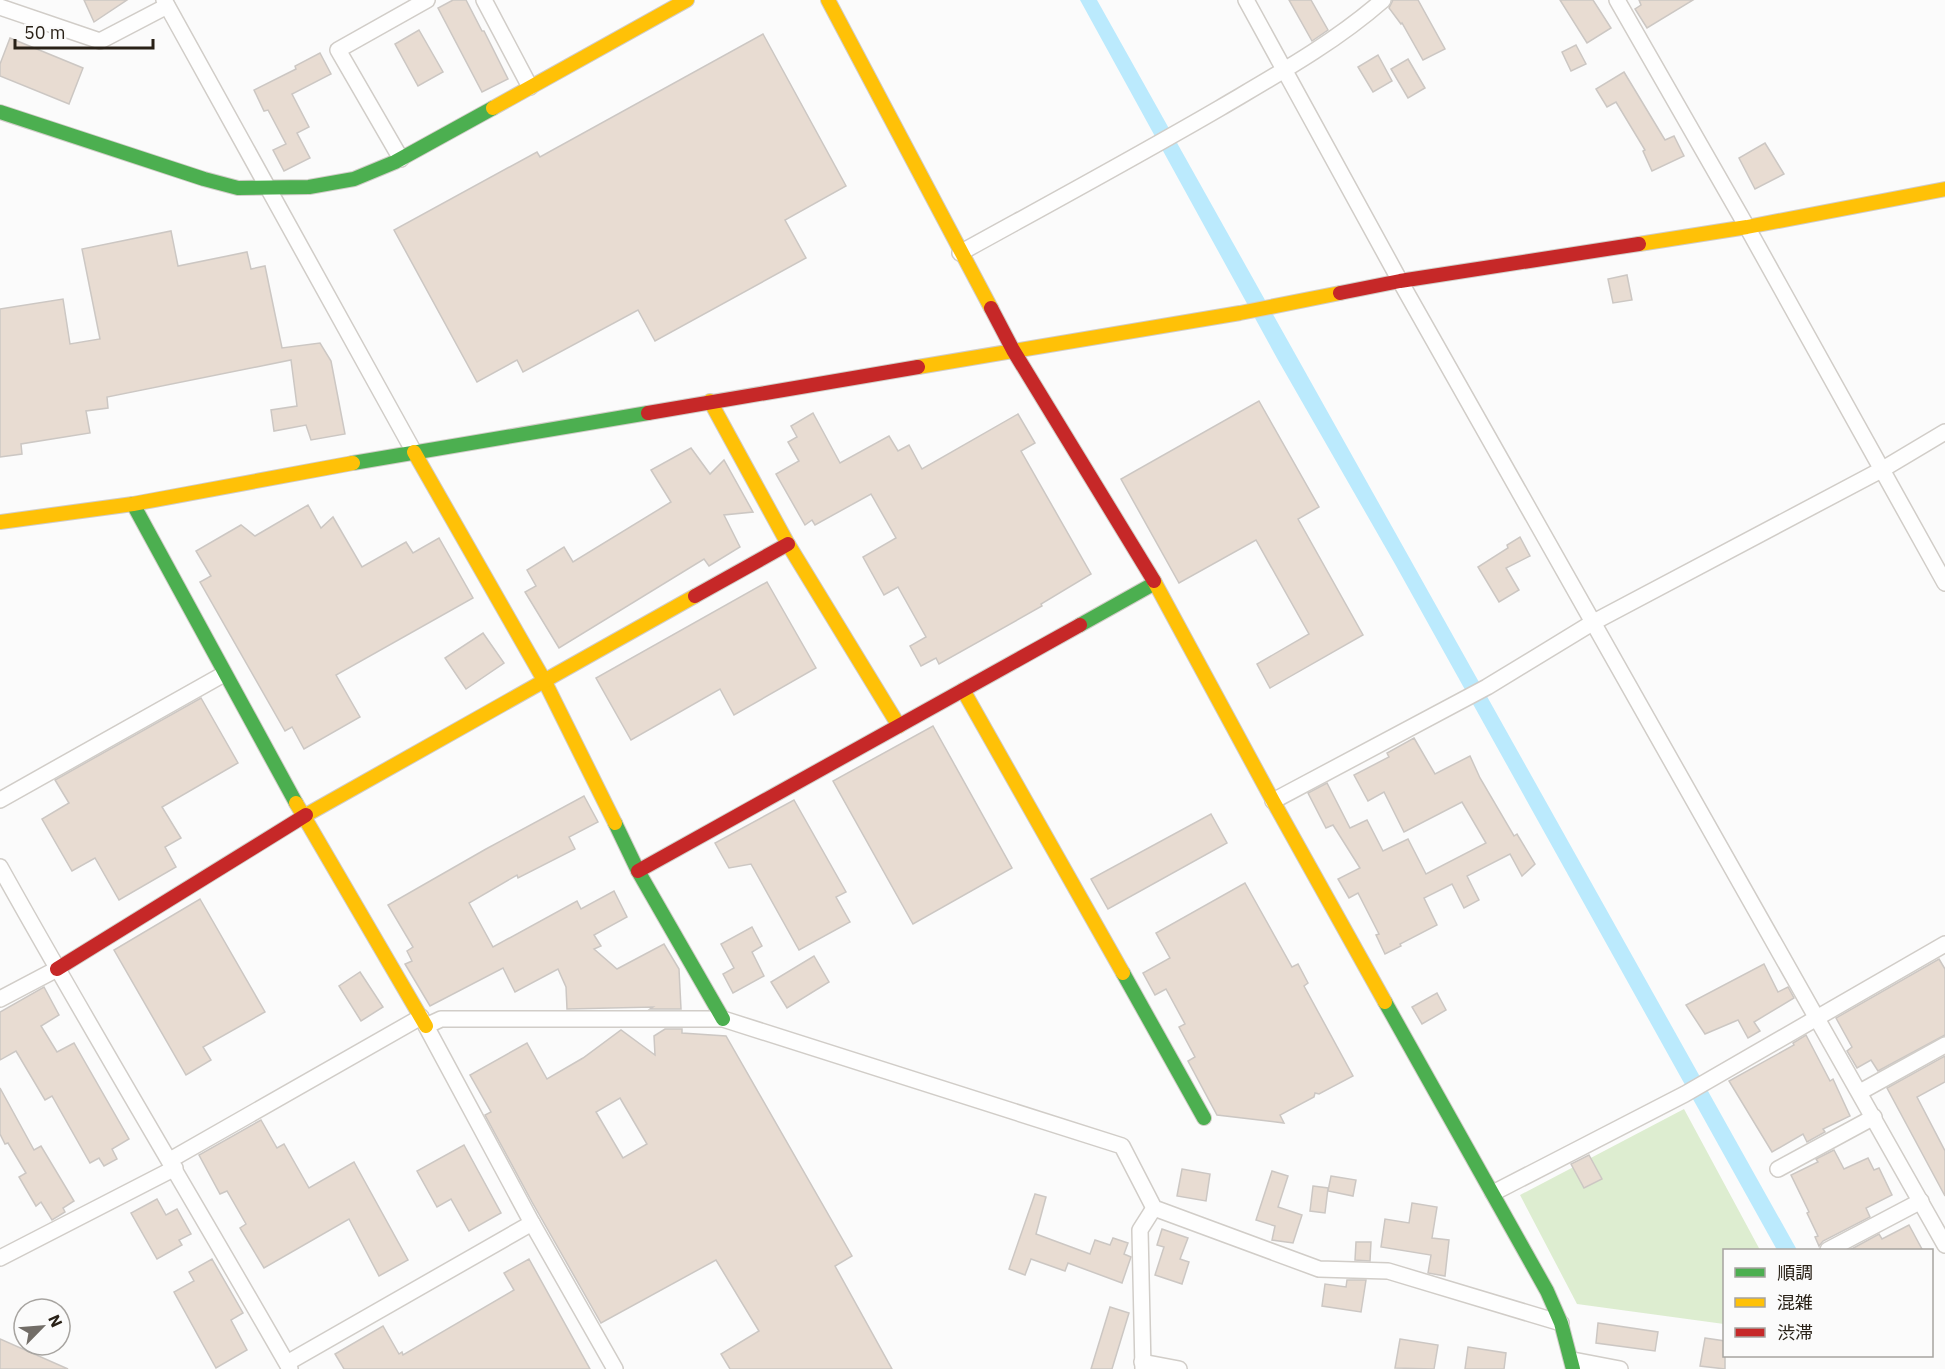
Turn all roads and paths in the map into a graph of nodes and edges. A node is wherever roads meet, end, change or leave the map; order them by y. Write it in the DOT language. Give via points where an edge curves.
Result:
graph roads {
  1 [pos="427,0"];
  2 [pos="484,0"];
  3 [pos="687,0"];
  4 [pos="828,0"];
  5 [pos="1246,0"];
  6 [pos="1383,0"];
  7 [pos="1617,0"];
  8 [pos="165,3"];
  9 [pos="0,7"];
  10 [pos="1285,70"];
  11 [pos="530,87"];
  12 [pos="0,112"];
  13 [pos="401,159"];
  14 [pos="266,187"];
  15 [pos="1945,189"];
  16 [pos="1747,227"];
  17 [pos="960,253"];
  18 [pos="1400,281"];
  19 [pos="1013,351"];
  20 [pos="710,401"];
  21 [pos="1945,432"];
  22 [pos="414,452"];
  23 [pos="1883,470"];
  24 [pos="133,504"];
  25 [pos="0,522"];
  26 [pos="789,544"];
  27 [pos="1945,583"];
  28 [pos="1155,584"];
  29 [pos="1592,622"];
  30 [pos="224,674"];
  31 [pos="544,680"];
  32 [pos="963,690"];
  33 [pos="899,726"];
  34 [pos="0,800"];
  35 [pos="1273,801"];
  36 [pos="303,817"];
  37 [pos="0,867"];
  38 [pos="638,871"];
  39 [pos="1945,944"];
  40 [pos="57,969"];
  41 [pos="0,999"];
  42 [pos="1816,1017"];
  43 [pos="723,1019"];
  44 [pos="423,1022"];
  45 [pos="1945,1045"];
  46 [pos="1860,1092"];
  47 [pos="1874,1117"];
  48 [pos="1204,1118"];
  49 [pos="172,1164"];
  50 [pos="1778,1169"];
  51 [pos="1493,1193"];
  52 [pos="1921,1201"];
  53 [pos="1154,1208"];
  54 [pos="532,1222"];
  55 [pos="1945,1245"];
  56 [pos="1832,1249"];
  57 [pos="0,1258"];
  58 [pos="1561,1323"];
  59 [pos="1573,1365"];
  60 [pos="288,1366"];
  61 [pos="1143,1366"];
  62 [pos="615,1369"];
  63 [pos="1179,1369"];
  64 [pos="1620,1369"];
  1 -- 13 [label="street" via="338,50"];
  2 -- 11 [label="street"];
  3 -- 11 [label="street"];
  4 -- 17 [label="street"];
  5 -- 10 [label="street"];
  6 -- 10 [label="street" via="1359,21"];
  7 -- 16 [label="street"];
  8 -- 9 [label="street" via="100,41"];
  8 -- 14 [label="street"];
  10 -- 17 [label="street"];
  10 -- 18 [label="street"];
  11 -- 13 [label="street"];
  12 -- 14 [label="street" via="204,179 238,188"];
  13 -- 14 [label="street" via="354,179 309,187"];
  14 -- 22 [label="street"];
  15 -- 16 [label="street"];
  16 -- 18 [label="street"];
  16 -- 23 [label="street"];
  17 -- 19 [label="street"];
  18 -- 19 [label="street" via="1240,313"];
  18 -- 29 [label="street"];
  19 -- 20 [label="street"];
  19 -- 28 [label="street"];
  20 -- 22 [label="street"];
  20 -- 26 [label="street"];
  21 -- 23 [label="street"];
  22 -- 24 [label="street"];
  22 -- 31 [label="street"];
  23 -- 27 [label="street"];
  23 -- 29 [label="street"];
  24 -- 25 [label="street"];
  24 -- 30 [label="street"];
  26 -- 31 [label="street"];
  26 -- 33 [label="street"];
  28 -- 32 [label="street"];
  28 -- 35 [label="street"];
  29 -- 35 [label="street" via="1487,687"];
  29 -- 42 [label="street"];
  30 -- 34 [label="street"];
  30 -- 36 [label="street"];
  31 -- 36 [label="street"];
  31 -- 38 [label="street"];
  32 -- 33 [label="street"];
  32 -- 48 [label="street"];
  33 -- 38 [label="street"];
  35 -- 51 [label="street"];
  36 -- 40 [label="street"];
  36 -- 44 [label="street"];
  37 -- 40 [label="street"];
  38 -- 43 [label="street"];
  39 -- 42 [label="street"];
  40 -- 41 [label="street"];
  40 -- 49 [label="street"];
  42 -- 46 [label="street"];
  42 -- 51 [label="street" via="1685,1094"];
  43 -- 44 [label="street"];
  43 -- 53 [label="street" via="1122,1146"];
  44 -- 49 [label="street"];
  44 -- 54 [label="street"];
  45 -- 46 [label="street"];
  46 -- 47 [label="street"];
  47 -- 50 [label="street"];
  47 -- 52 [label="street"];
  49 -- 57 [label="street"];
  49 -- 60 [label="street"];
  51 -- 58 [label="street"];
  52 -- 55 [label="street"];
  52 -- 56 [label="street"];
  53 -- 58 [label="street" via="1319,1269 1388,1270"];
  53 -- 61 [label="street" via="1140,1230"];
  54 -- 60 [label="street"];
  54 -- 62 [label="street"];
  58 -- 59 [label="street"];
  59 -- 64 [label="street"];
  61 -- 63 [label="street"];
}
